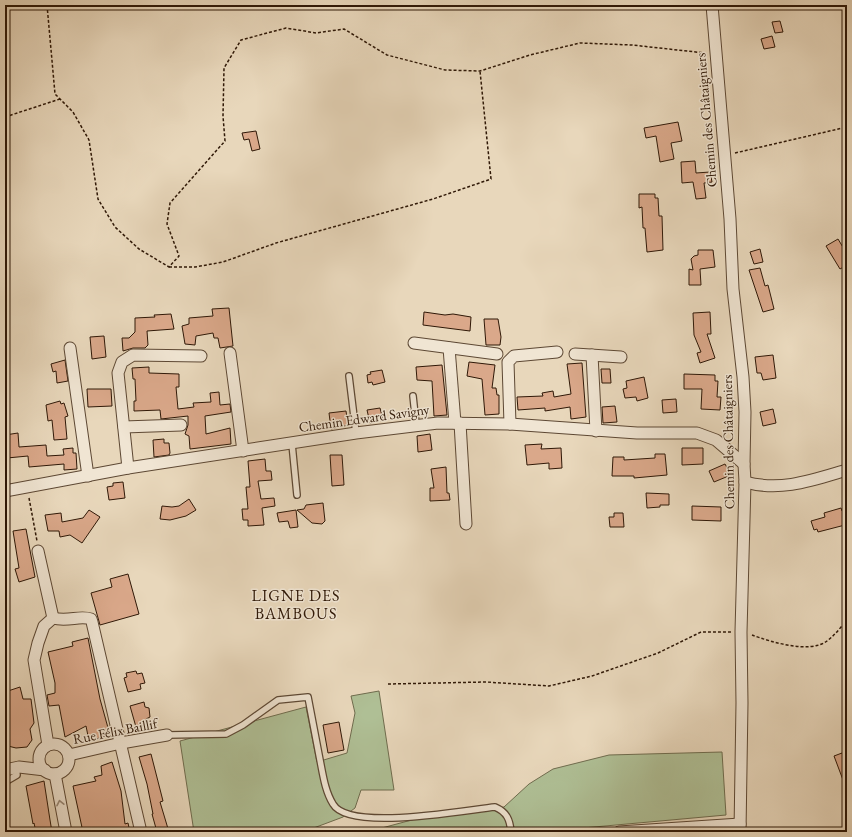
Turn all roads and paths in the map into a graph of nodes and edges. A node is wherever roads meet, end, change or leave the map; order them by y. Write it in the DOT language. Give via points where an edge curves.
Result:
graph roads {
  1 [pos="47,5"];
  2 [pos="712,5"];
  3 [pos="715,54"];
  4 [pos="480,72"];
  5 [pos="60,99"];
  6 [pos="5,117"];
  7 [pos="847,127"];
  8 [pos="724,156"];
  9 [pos="169,267"];
  10 [pos="414,343"];
  11 [pos="70,348"];
  12 [pos="449,348"];
  13 [pos="557,352"];
  14 [pos="230,353"];
  15 [pos="497,354"];
  16 [pos="575,354"];
  17 [pos="592,355"];
  18 [pos="200,356"];
  19 [pos="621,356"];
  20 [pos="349,376"];
  21 [pos="414,396"];
  22 [pos="458,423"];
  23 [pos="416,424"];
  24 [pos="510,424"];
  25 [pos="181,425"];
  26 [pos="124,427"];
  27 [pos="596,431"];
  28 [pos="356,433"];
  29 [pos="292,444"];
  30 [pos="243,451"];
  31 [pos="744,464"];
  32 [pos="128,468"];
  33 [pos="847,470"];
  34 [pos="88,476"];
  35 [pos="746,482"];
  36 [pos="27,487"];
  37 [pos="5,491"];
  38 [pos="297,495"];
  39 [pos="466,524"];
  40 [pos="38,551"];
  41 [pos="53,618"];
  42 [pos="847,620"];
  43 [pos="741,632"];
  44 [pos="388,684"];
  45 [pos="167,735"];
  46 [pos="121,743"];
  47 [pos="48,745"];
  48 [pos="40,755"];
  49 [pos="69,755"];
  50 [pos="13,768"];
  51 [pos="50,772"];
  52 [pos="5,782"];
  53 [pos="740,828"];
  54 [pos="66,832"];
  55 [pos="141,832"];
  56 [pos="511,832"];
  57 [pos="619,832"];
  1 -- 5 [label="path" via="55,94"];
  2 -- 3 [label="street, Chemin des Châtaigniers"];
  3 -- 4 [label="path" via="632,45 580,43 530,55"];
  3 -- 8 [label="street, Chemin des Châtaigniers"];
  4 -- 9 [label="path" via="491,179 433,199 276,243 223,262 195,267"];
  4 -- 9 [label="path" via="444,70 387,54 344,29 316,33 286,28 241,40 224,68 225,141 170,203 168,224 179,256"];
  5 -- 6 [label="path"];
  5 -- 9 [label="path" via="73,112 89,140 98,199 115,227 139,249"];
  7 -- 8 [label="path"];
  8 -- 31 [label="street, Chemin des Châtaigniers" via="733,290 744,398"];
  10 -- 12 [label="street"];
  11 -- 34 [label="street"];
  12 -- 15 [label="street"];
  12 -- 22 [label="street"];
  13 -- 24 [label="street" via="510,358"];
  14 -- 30 [label="street"];
  16 -- 17 [label="street"];
  17 -- 19 [label="street"];
  17 -- 27 [label="street"];
  18 -- 26 [label="street" via="133,356 122,362 118,374"];
  20 -- 28 [label="lane"];
  21 -- 23 [label="lane"];
  22 -- 23 [label="street, Chemin Edward Savigny"];
  22 -- 24 [label="street, Chemin Edward Savigny"];
  22 -- 39 [label="street"];
  23 -- 28 [label="street, Chemin Edward Savigny"];
  24 -- 27 [label="street, Chemin Edward Savigny"];
  25 -- 26 [label="street"];
  26 -- 32 [label="street"];
  27 -- 31 [label="street, Chemin Edward Savigny" via="704,434 723,445"];
  28 -- 29 [label="street, Chemin Edward Savigny"];
  29 -- 30 [label="street, Chemin Edward Savigny"];
  29 -- 38 [label="lane"];
  30 -- 32 [label="street, Chemin Edward Savigny"];
  31 -- 35 [label="street, Chemin des Châtaigniers"];
  32 -- 34 [label="street, Chemin Edward Savigny"];
  33 -- 35 [label="street" via="794,485 758,486"];
  34 -- 36 [label="street, Chemin Edward Savigny"];
  35 -- 43 [label="street, Chemin des Châtaigniers"];
  36 -- 37 [label="street, Chemin Edward Savigny"];
  36 -- 40 [label="path"];
  40 -- 41 [label="street"];
  41 -- 46 [label="street" via="91,619"];
  41 -- 47 [label="street" via="44,626 34,660"];
  42 -- 43 [label="path" via="826,642 808,647 772,642"];
  43 -- 44 [label="path" via="701,632 658,653 592,676 549,686 486,682"];
  43 -- 53 [label="street, Chemin des Châtaigniers"];
  45 -- 46 [label="street, Rue Félix Baillif"];
  45 -- 56 [label="lane" via="226,734 278,700 308,697 326,789 333,805 341,812 356,817 382,819 495,807 506,814"];
  46 -- 49 [label="street, Rue Félix Baillif"];
  46 -- 55 [label="street"];
  47 -- 48 [label="street"];
  47 -- 49 [label="street" via="60,745"];
  48 -- 50 [label="street"];
  48 -- 51 [label="street" via="41,765"];
  49 -- 51 [label="street" via="66,768"];
  50 -- 51 [label="street"];
  50 -- 52 [label="lane" via="17,775"];
  54 -- 51 [label="street, one-way"];
  53 -- 57 [label="street"];
}
